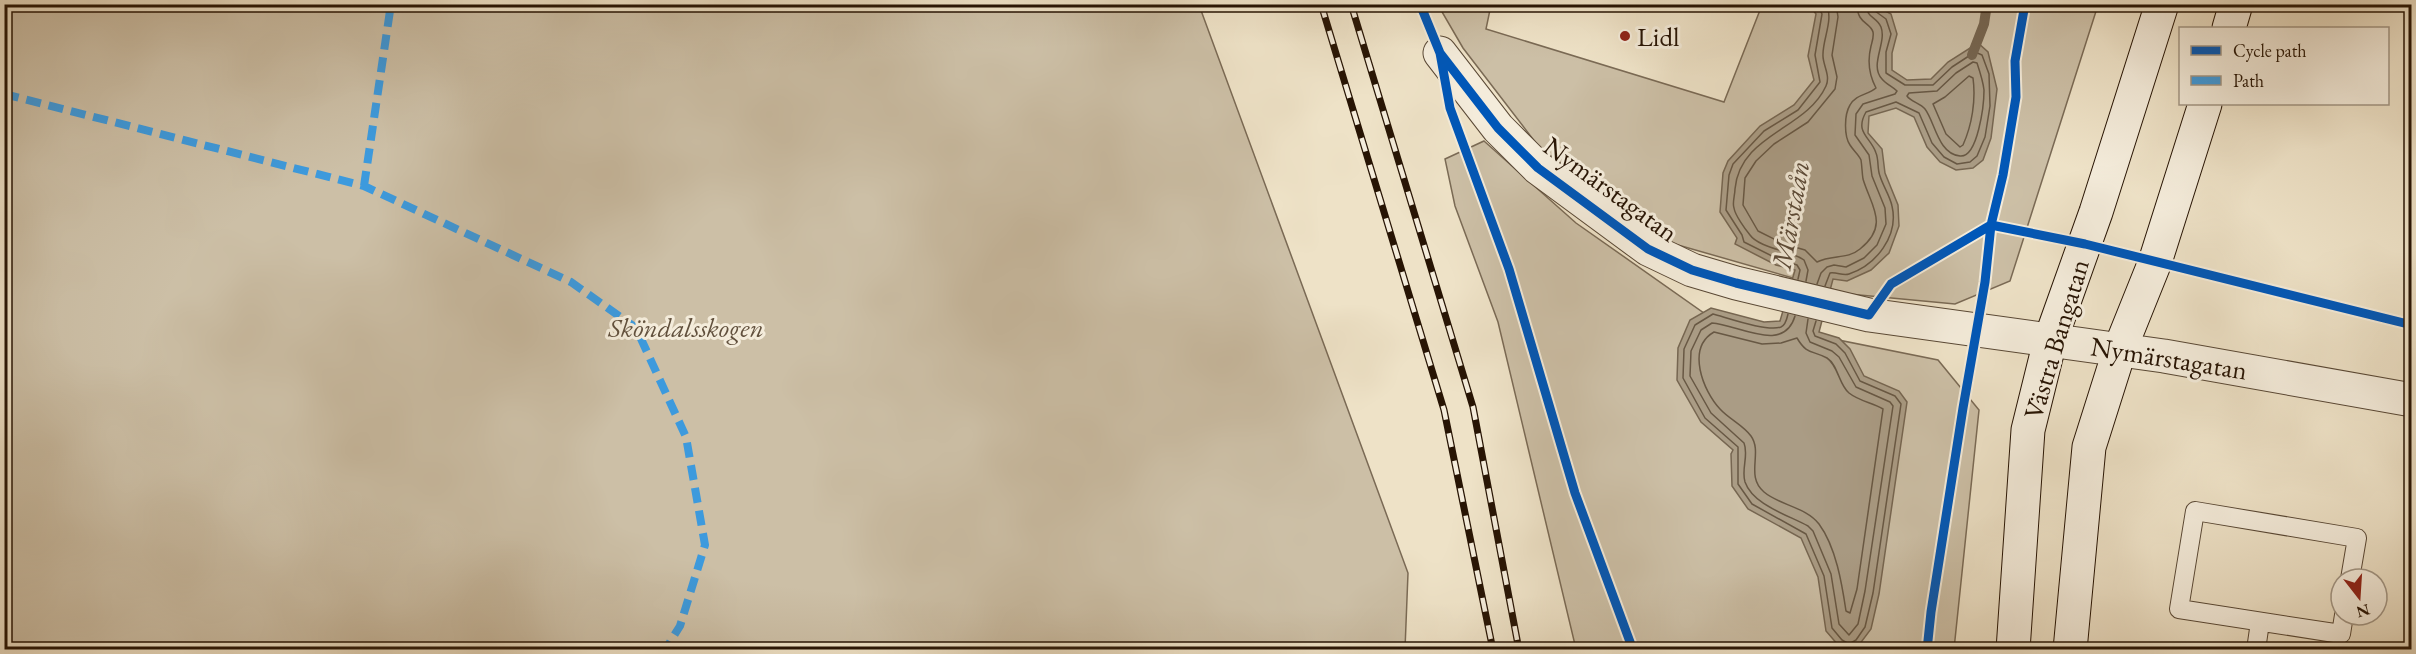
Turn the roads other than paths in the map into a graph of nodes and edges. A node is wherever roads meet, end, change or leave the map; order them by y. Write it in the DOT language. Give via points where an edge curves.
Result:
graph roads {
  1 [pos="2162,4"];
  2 [pos="2236,4"];
  3 [pos="2229,27"];
  4 [pos="1440,53"];
  5 [pos="2205,105"];
  6 [pos="2050,341"];
  7 [pos="2120,349"];
  8 [pos="2412,400"];
  9 [pos="2352,567"];
  10 [pos="2260,622"];
  11 [pos="2342,627"];
  12 [pos="2013,650"];
  13 [pos="2070,650"];
  14 [pos="2256,650"];
  1 -- 6 [label="street, Västra Bangatan"];
  2 -- 3 [label="street"];
  4 -- 6 [label="street, Nymärstagatan" via="1498,128 1538,168 1648,249 1692,270 1869,315"];
  5 -- 7 [label="street" via="2155,262"];
  6 -- 7 [label="street, Nymärstagatan"];
  6 -- 12 [label="street, Västra Bangatan" via="2028,430"];
  7 -- 8 [label="street, Nymärstagatan"];
  7 -- 13 [label="street" via="2089,447"];
  9 -- 10 [label="lane" via="2357,538 2195,511 2179,609"];
  10 -- 11 [label="lane" via="2341,634"];
  10 -- 14 [label="lane"];
}
